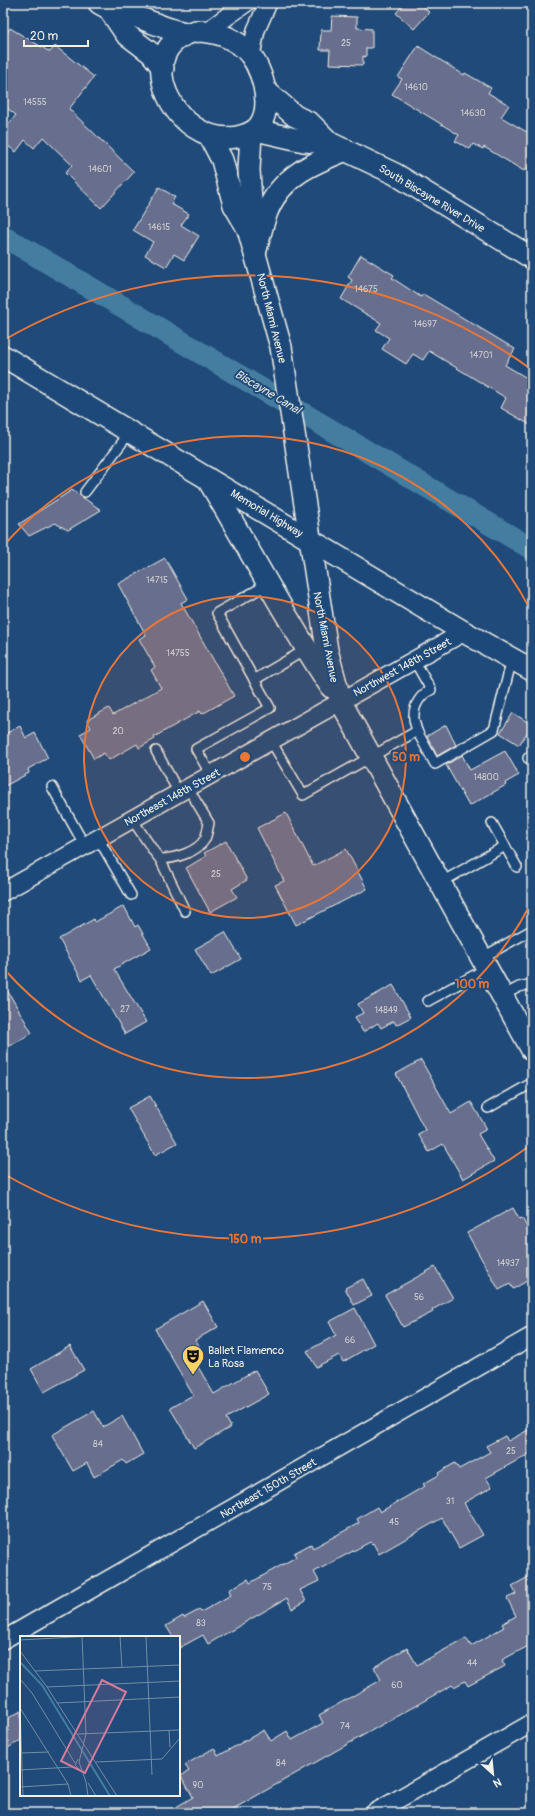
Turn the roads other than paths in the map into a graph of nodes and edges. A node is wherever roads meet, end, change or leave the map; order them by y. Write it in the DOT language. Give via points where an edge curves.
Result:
graph roads {
  1 [pos="246,3"];
  2 [pos="268,3"];
  3 [pos="104,6"];
  4 [pos="207,31"];
  5 [pos="186,33"];
  6 [pos="251,56"];
  7 [pos="163,68"];
  8 [pos="265,90"];
  9 [pos="254,132"];
  10 [pos="209,135"];
  11 [pos="338,146"];
  12 [pos="248,229"];
  13 [pos="255,253"];
  14 [pos="532,258"];
  15 [pos="3,356"];
  16 [pos="130,432"];
  17 [pos="206,476"];
  18 [pos="85,492"];
  19 [pos="310,539"];
  20 [pos="268,584"];
  21 [pos="464,632"];
  22 [pos="305,650"];
  23 [pos="512,659"];
  24 [pos="414,660"];
  25 [pos="532,670"];
  26 [pos="254,680"];
  27 [pos="340,702"];
  28 [pos="417,731"];
  29 [pos="271,741"];
  30 [pos="156,751"];
  31 [pos="370,757"];
  32 [pos="210,775"];
  33 [pos="52,786"];
  34 [pos="183,790"];
  35 [pos="132,819"];
  36 [pos="492,823"];
  37 [pos="92,842"];
  38 [pos="506,846"];
  39 [pos="160,859"];
  40 [pos="518,867"];
  41 [pos="440,883"];
  42 [pos="3,892"];
  43 [pos="131,895"];
  44 [pos="185,911"];
  45 [pos="532,930"];
  46 [pos="484,963"];
  47 [pos="532,984"];
  48 [pos="502,996"];
  49 [pos="428,1002"];
  50 [pos="532,1048"];
  51 [pos="532,1083"];
  52 [pos="488,1108"];
  53 [pos="532,1336"];
  54 [pos="3,1640"];
  55 [pos="532,1724"];
  56 [pos="374,1813"];
  1 -- 4 [label="street"];
  2 -- 6 [label="street" via="256,30"];
  3 -- 5 [label="street" via="169,30"];
  3 -- 7 [label="street" via="126,34 151,53"];
  4 -- 5 [label="street"];
  4 -- 6 [label="street" via="232,40"];
  5 -- 7 [label="street" via="170,46"];
  6 -- 8 [label="street"];
  7 -- 10 [label="street" via="164,88 176,112 197,130"];
  8 -- 9 [label="street" via="264,115"];
  8 -- 11 [label="street, South Biscayne River Drive" via="290,112 310,123"];
  9 -- 10 [label="street" via="230,138"];
  9 -- 11 [label="street, South Biscayne River Drive"];
  9 -- 12 [label="street, North Miami Avenue" via="249,170 251,201"];
  10 -- 12 [label="street, North Miami Avenue" via="222,160 234,205"];
  11 -- 13 [label="street" via="285,183 267,211"];
  11 -- 14 [label="street, South Biscayne River Drive" via="394,174"];
  12 -- 13 [label="street, North Miami Avenue"];
  13 -- 19 [label="street, North Miami Avenue" via="281,347"];
  15 -- 16 [label="street, Memorial Highway"];
  16 -- 17 [label="street, Memorial Highway"];
  16 -- 18 [label="lane"];
  17 -- 19 [label="street, Memorial Highway"];
  17 -- 20 [label="street"];
  19 -- 21 [label="street, Memorial Highway"];
  19 -- 27 [label="street, North Miami Avenue" via="327,650"];
  20 -- 22 [label="street"];
  20 -- 26 [label="lane" via="217,613"];
  21 -- 23 [label="street, Memorial Highway"];
  21 -- 24 [label="street, Northwest 148th Street"];
  22 -- 26 [label="lane"];
  22 -- 27 [label="street"];
  23 -- 25 [label="street, Memorial Highway"];
  23 -- 28 [label="lane" via="494,730 435,764"];
  24 -- 27 [label="street, Northwest 148th Street"];
  24 -- 28 [label="lane" via="431,690 420,697 414,715"];
  26 -- 32 [label="lane" via="270,708 196,749"];
  27 -- 29 [label="street, Northeast 148th Street"];
  27 -- 31 [label="street, North Miami Avenue"];
  28 -- 31 [label="lane"];
  29 -- 31 [label="lane" via="303,795"];
  29 -- 32 [label="street, Northeast 148th Street"];
  30 -- 34 [label="lane"];
  31 -- 41 [label="street, North Miami Avenue"];
  32 -- 34 [label="street, Northeast 148th Street"];
  33 -- 37 [label="lane"];
  34 -- 35 [label="street, Northeast 148th Street"];
  34 -- 39 [label="lane" via="208,823 204,840 179,856"];
  35 -- 37 [label="street, Northeast 148th Street"];
  35 -- 39 [label="lane"];
  36 -- 38 [label="lane"];
  37 -- 42 [label="street, Northeast 148th Street"];
  37 -- 43 [label="lane"];
  38 -- 40 [label="lane"];
  38 -- 41 [label="lane"];
  39 -- 44 [label="lane"];
  41 -- 46 [label="street, North Miami Avenue"];
  45 -- 46 [label="lane"];
  46 -- 48 [label="street, North Miami Avenue"];
  46 -- 49 [label="lane"];
  47 -- 48 [label="lane" via="519,987"];
  48 -- 50 [label="street, North Miami Avenue"];
  51 -- 52 [label="lane"];
  53 -- 54 [label="street, Northeast 150th Street"];
  55 -- 56 [label="street"];
}
